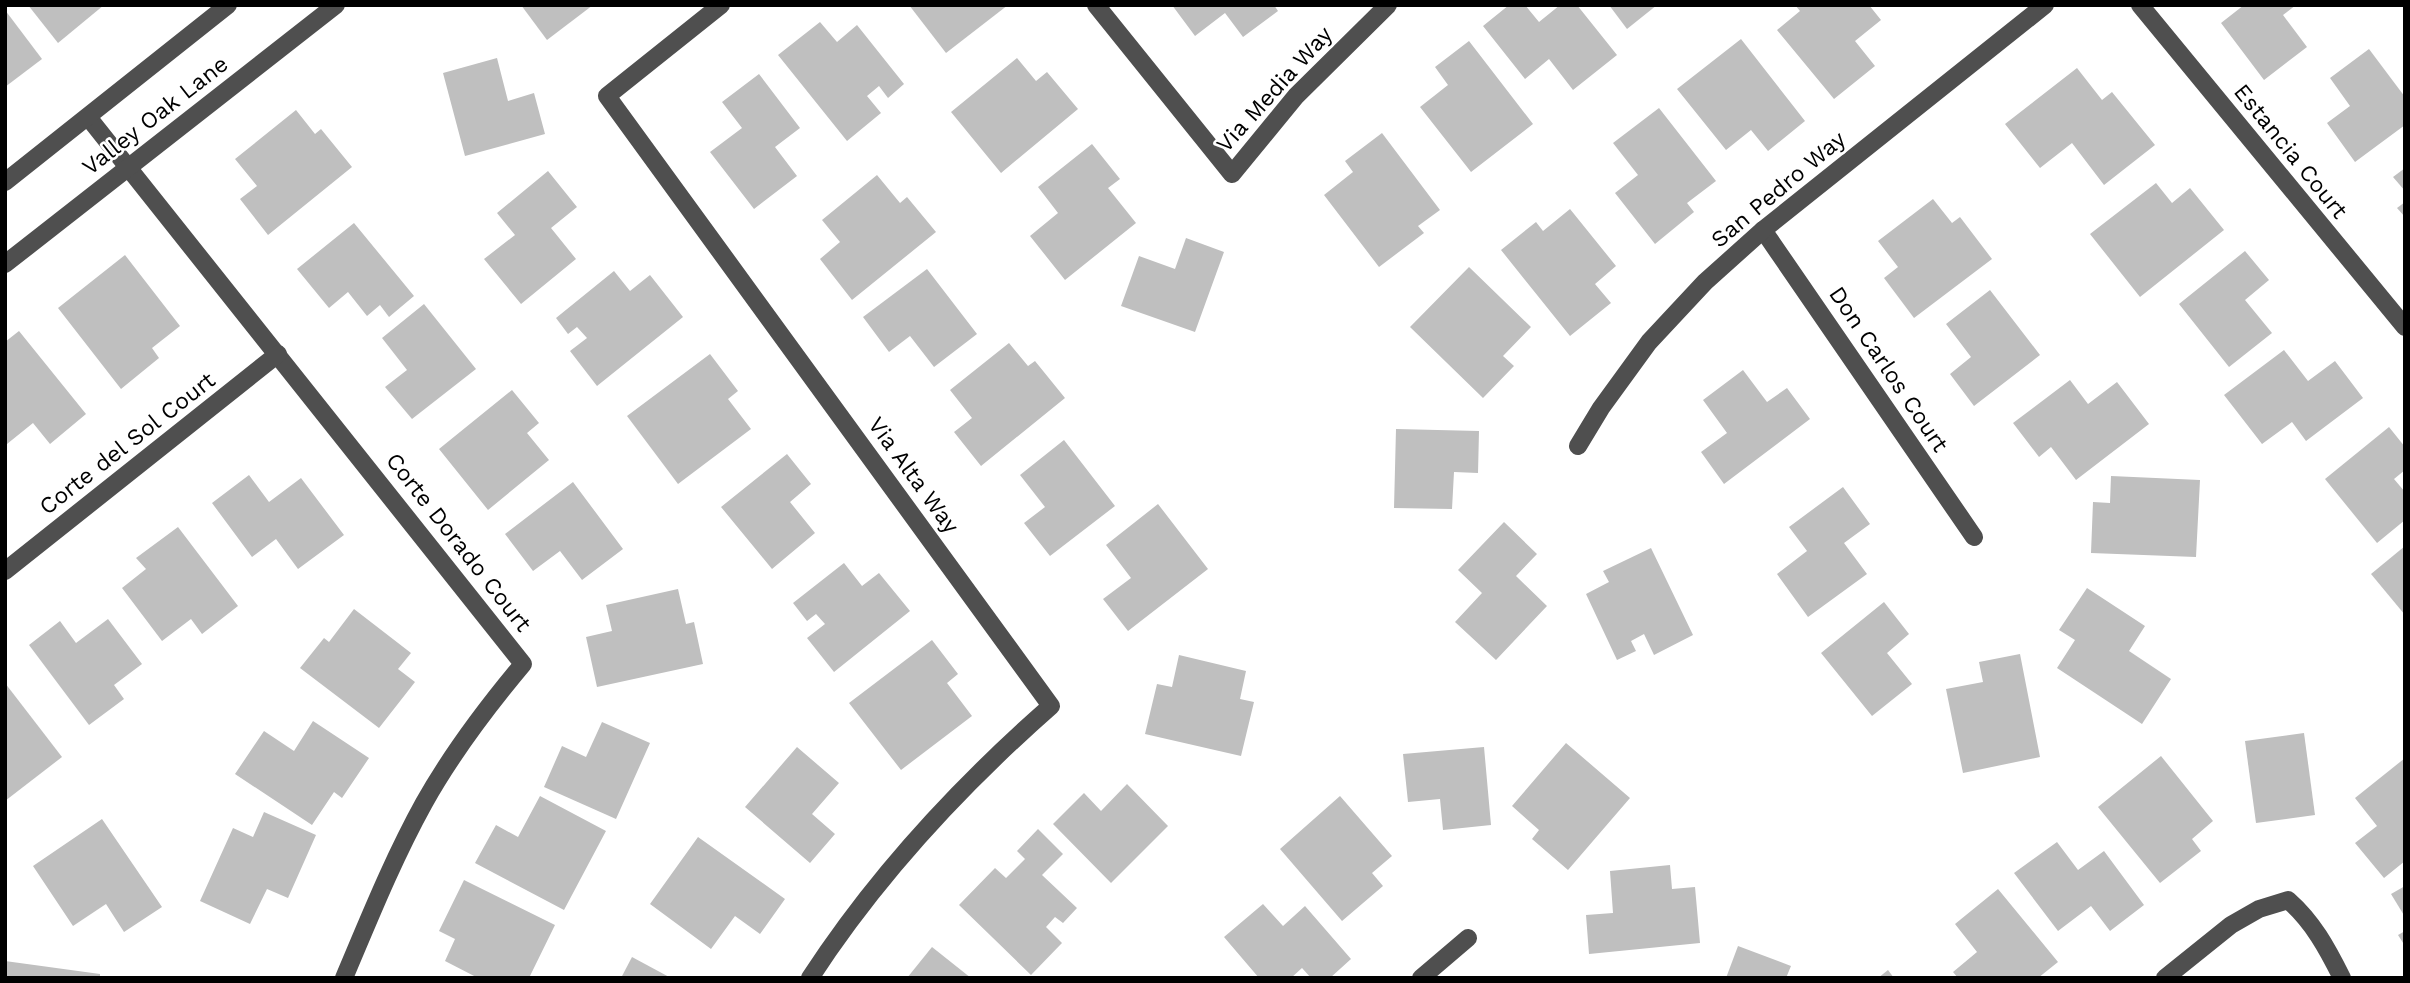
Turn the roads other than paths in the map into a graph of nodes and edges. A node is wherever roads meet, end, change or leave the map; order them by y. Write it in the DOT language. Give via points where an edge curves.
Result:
graph roads {
  1 [pos="228,5"];
  2 [pos="335,5"];
  3 [pos="721,5"];
  4 [pos="1096,5"];
  5 [pos="1388,5"];
  6 [pos="2045,5"];
  7 [pos="2140,5"];
  8 [pos="88,117"];
  9 [pos="129,167"];
  10 [pos="5,182"];
  11 [pos="1763,230"];
  12 [pos="5,264"];
  13 [pos="2405,327"];
  14 [pos="278,354"];
  15 [pos="1578,446"];
  16 [pos="1974,537"];
  17 [pos="5,571"];
  18 [pos="1468,938"];
  19 [pos="344,978"];
  20 [pos="810,978"];
  21 [pos="1421,978"];
  22 [pos="2165,978"];
  23 [pos="2342,978"];
  1 -- 8 [label="street, Valley Oak Lane"];
  2 -- 9 [label="street, Valley Oak Lane"];
  3 -- 20 [label="street, Via Alta Way" via="607,96 1051,706 941,810 884,876"];
  4 -- 5 [label="street, Via Media Way" via="1231,174 1296,96"];
  6 -- 11 [label="street, San Pedro Way"];
  7 -- 13 [label="street, Estancia Court"];
  8 -- 9 [label="street, Corte Dorado Court"];
  8 -- 10 [label="street, Valley Oak Lane"];
  9 -- 12 [label="street, Valley Oak Lane"];
  9 -- 14 [label="street, Corte Dorado Court"];
  11 -- 15 [label="street, San Pedro Way" via="1705,282 1649,342"];
  11 -- 16 [label="street, Don Carlos Court"];
  14 -- 17 [label="street, Corte del Sol Court"];
  14 -- 19 [label="street, Corte Dorado Court" via="523,664 424,803"];
  18 -- 21 [label="street"];
  22 -- 23 [label="street" via="2231,925 2288,900 2306,915"];
}
